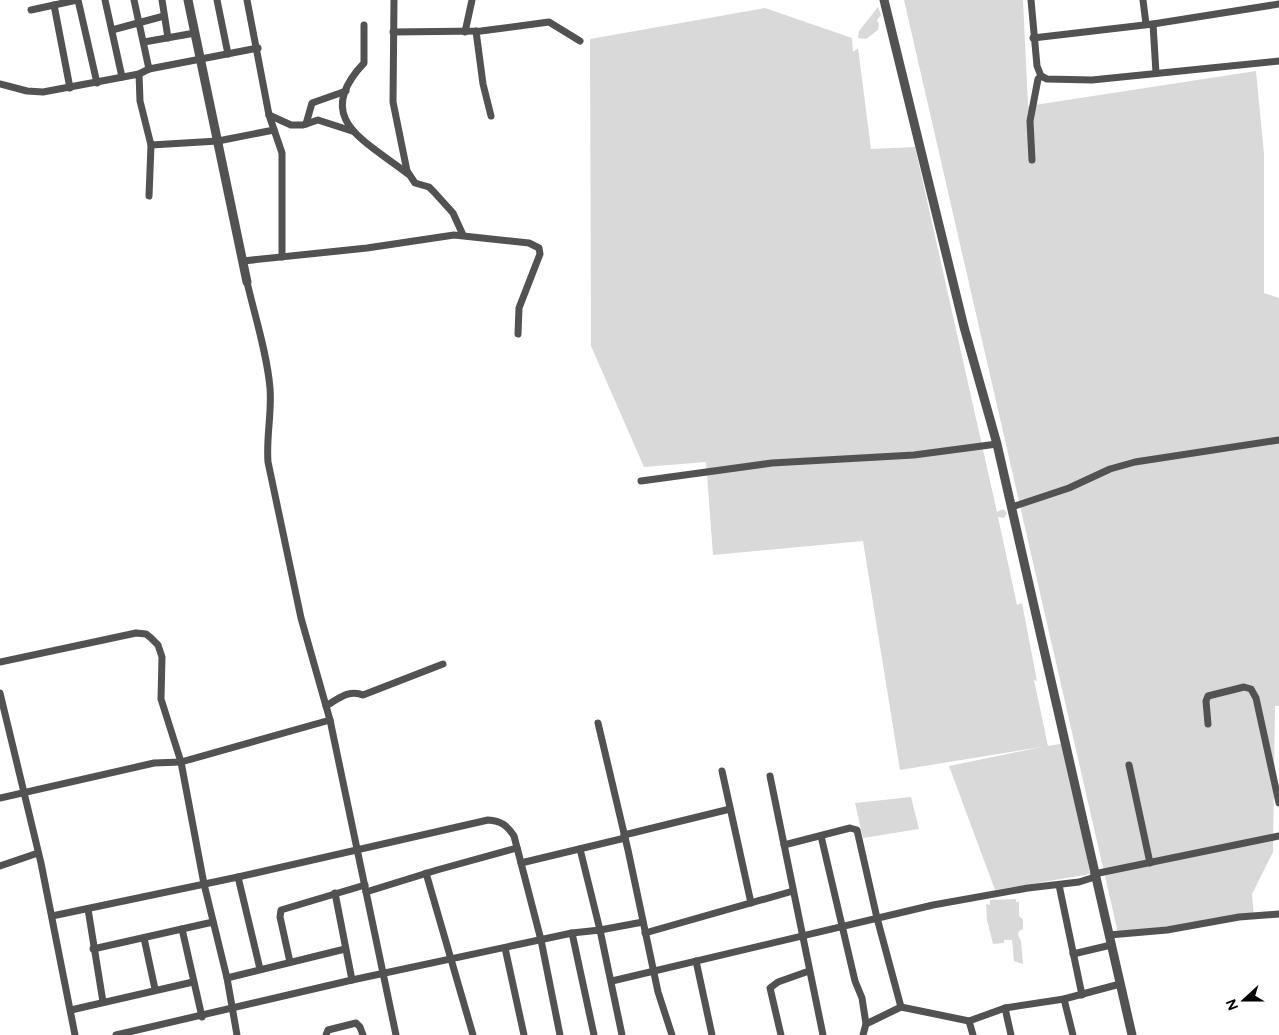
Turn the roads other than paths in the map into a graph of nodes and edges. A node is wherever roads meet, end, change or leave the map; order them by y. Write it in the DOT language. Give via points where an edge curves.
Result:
graph roads {
  1 [pos="77,0"];
  2 [pos="105,0"];
  3 [pos="134,0"];
  4 [pos="162,0"];
  5 [pos="188,0"];
  6 [pos="217,0"];
  7 [pos="247,0"];
  8 [pos="394,0"];
  9 [pos="472,0"];
  10 [pos="884,0"];
  11 [pos="1033,0"];
  12 [pos="1143,0"];
  13 [pos="1279,4"];
  14 [pos="54,5"];
  15 [pos="31,10"];
  16 [pos="164,16"];
  17 [pos="139,22"];
  18 [pos="1149,24"];
  19 [pos="364,25"];
  20 [pos="112,30"];
  21 [pos="393,32"];
  22 [pos="465,32"];
  23 [pos="476,32"];
  24 [pos="195,33"];
  25 [pos="168,38"];
  26 [pos="1033,38"];
  27 [pos="580,41"];
  28 [pos="144,42"];
  29 [pos="258,48"];
  30 [pos="228,54"];
  31 [pos="201,60"];
  32 [pos="1279,60"];
  33 [pos="149,70"];
  34 [pos="1156,73"];
  35 [pos="139,74"];
  36 [pos="1041,76"];
  37 [pos="122,77"];
  38 [pos="97,83"];
  39 [pos="0,84"];
  40 [pos="70,88"];
  41 [pos="346,91"];
  42 [pos="269,115"];
  43 [pos="491,116"];
  44 [pos="306,124"];
  45 [pos="274,130"];
  46 [pos="352,131"];
  47 [pos="218,141"];
  48 [pos="151,145"];
  49 [pos="1032,160"];
  50 [pos="409,174"];
  51 [pos="149,196"];
  52 [pos="463,235"];
  53 [pos="282,257"];
  54 [pos="243,261"];
  55 [pos="247,282"];
  56 [pos="518,334"];
  57 [pos="1279,440"];
  58 [pos="997,444"];
  59 [pos="641,481"];
  60 [pos="1012,507"];
  61 [pos="0,662"];
  62 [pos="443,664"];
  63 [pos="0,694"];
  64 [pos="326,706"];
  65 [pos="330,720"];
  66 [pos="598,723"];
  67 [pos="1208,724"];
  68 [pos="181,762"];
  69 [pos="1129,765"];
  70 [pos="722,771"];
  71 [pos="770,776"];
  72 [pos="1278,791"];
  73 [pos="24,793"];
  74 [pos="0,798"];
  75 [pos="1279,803"];
  76 [pos="730,809"];
  77 [pos="625,836"];
  78 [pos="821,836"];
  79 [pos="1279,836"];
  80 [pos="784,846"];
  81 [pos="517,848"];
  82 [pos="580,849"];
  83 [pos="358,850"];
  84 [pos="38,853"];
  85 [pos="521,863"];
  86 [pos="1150,863"];
  87 [pos="0,866"];
  88 [pos="426,873"];
  89 [pos="1094,876"];
  90 [pos="238,878"];
  91 [pos="204,884"];
  92 [pos="1058,885"];
  93 [pos="366,889"];
  94 [pos="793,891"];
  95 [pos="335,893"];
  96 [pos="751,903"];
  97 [pos="88,909"];
  98 [pos="1279,914"];
  99 [pos="52,916"];
  100 [pos="877,918"];
  101 [pos="213,922"];
  102 [pos="643,922"];
  103 [pos="843,927"];
  104 [pos="182,929"];
  105 [pos="600,930"];
  106 [pos="572,933"];
  107 [pos="646,933"];
  108 [pos="1109,935"];
  109 [pos="803,937"];
  110 [pos="144,938"];
  111 [pos="541,940"];
  112 [pos="1111,944"];
  113 [pos="505,948"];
  114 [pos="93,949"];
  115 [pos="345,949"];
  116 [pos="1073,954"];
  117 [pos="451,960"];
  118 [pos="696,961"];
  119 [pos="290,962"];
  120 [pos="260,969"];
  121 [pos="809,971"];
  122 [pos="654,972"];
  123 [pos="383,975"];
  124 [pos="227,978"];
  125 [pos="352,980"];
  126 [pos="612,981"];
  127 [pos="193,982"];
  128 [pos="1120,984"];
  129 [pos="155,989"];
  130 [pos="1082,995"];
  131 [pos="1064,999"];
  132 [pos="103,1002"];
  133 [pos="901,1007"];
  134 [pos="1005,1008"];
  135 [pos="232,1009"];
  136 [pos="71,1010"];
  137 [pos="202,1017"];
  138 [pos="969,1021"];
  139 [pos="866,1024"];
  140 [pos="75,1035"];
  141 [pos="116,1035"];
  142 [pos="238,1035"];
  143 [pos="326,1035"];
  144 [pos="363,1035"];
  145 [pos="396,1035"];
  146 [pos="473,1035"];
  147 [pos="524,1035"];
  148 [pos="560,1035"];
  149 [pos="594,1035"];
  150 [pos="622,1035"];
  151 [pos="672,1035"];
  152 [pos="712,1035"];
  153 [pos="781,1035"];
  154 [pos="823,1035"];
  155 [pos="862,1035"];
  156 [pos="973,1035"];
  157 [pos="1011,1035"];
  158 [pos="1073,1035"];
  159 [pos="1132,1035"];
  1 -- 14 [label="street"];
  1 -- 38 [label="street"];
  2 -- 20 [label="street"];
  3 -- 17 [label="street"];
  4 -- 16 [label="street"];
  5 -- 24 [label="street"];
  6 -- 30 [label="street"];
  7 -- 29 [label="street"];
  8 -- 21 [label="street"];
  9 -- 22 [label="street"];
  10 -- 58 [label="street" via="964,327"];
  11 -- 26 [label="street"];
  12 -- 18 [label="street"];
  13 -- 18 [label="street"];
  14 -- 15 [label="street"];
  14 -- 40 [label="street"];
  16 -- 17 [label="street"];
  16 -- 25 [label="street"];
  17 -- 20 [label="street"];
  17 -- 28 [label="street"];
  18 -- 26 [label="street"];
  18 -- 34 [label="street"];
  19 -- 41 [label="street" via="364,63 353,74"];
  20 -- 37 [label="street"];
  21 -- 22 [label="street"];
  21 -- 50 [label="street" via="393,102"];
  22 -- 23 [label="street"];
  23 -- 27 [label="street" via="549,22"];
  23 -- 43 [label="street"];
  24 -- 25 [label="street"];
  24 -- 31 [label="street"];
  25 -- 28 [label="street"];
  26 -- 36 [label="street"];
  28 -- 33 [label="street"];
  29 -- 30 [label="street"];
  29 -- 42 [label="street"];
  30 -- 31 [label="street"];
  31 -- 33 [label="street"];
  31 -- 47 [label="street"];
  32 -- 34 [label="street"];
  33 -- 35 [label="street"];
  34 -- 36 [label="street" via="1078,80"];
  35 -- 37 [label="street"];
  35 -- 48 [label="street" via="140,101"];
  36 -- 49 [label="street" via="1030,121"];
  37 -- 38 [label="street"];
  38 -- 40 [label="street"];
  39 -- 40 [label="street" via="27,91"];
  41 -- 44 [label="street" via="312,103"];
  41 -- 46 [label="street" via="341,103 342,116"];
  42 -- 44 [label="street" via="291,125"];
  42 -- 45 [label="street"];
  44 -- 46 [label="street" via="318,120"];
  45 -- 47 [label="street"];
  45 -- 53 [label="street" via="283,166"];
  46 -- 50 [label="street"];
  47 -- 48 [label="street"];
  47 -- 54 [label="street"];
  48 -- 51 [label="street"];
  50 -- 52 [label="street" via="415,183 429,187 453,213"];
  52 -- 53 [label="street"];
  52 -- 56 [label="street" via="529,243 539,248 540,254 519,308"];
  53 -- 54 [label="street"];
  54 -- 55 [label="street"];
  55 -- 64 [label="street" via="270,386 271,410 266,437 268,462 301,618"];
  57 -- 60 [label="street" via="1136,462"];
  58 -- 59 [label="street" via="914,455 772,462"];
  58 -- 60 [label="street"];
  60 -- 89 [label="street"];
  61 -- 68 [label="street" via="136,633 146,634 158,645 162,657 161,699"];
  62 -- 64 [label="street" via="363,695 349,693"];
  63 -- 73 [label="street"];
  64 -- 65 [label="street"];
  65 -- 68 [label="street"];
  65 -- 83 [label="street"];
  66 -- 77 [label="street"];
  67 -- 72 [label="street" via="1208,696 1251,689 1256,698"];
  68 -- 73 [label="street" via="154,763"];
  68 -- 91 [label="street"];
  69 -- 86 [label="street"];
  70 -- 76 [label="street"];
  71 -- 80 [label="street"];
  72 -- 75 [label="street"];
  73 -- 74 [label="street"];
  73 -- 84 [label="street"];
  76 -- 77 [label="street"];
  76 -- 96 [label="street"];
  77 -- 82 [label="street"];
  77 -- 102 [label="street"];
  78 -- 80 [label="street"];
  78 -- 100 [label="street" via="850,828 858,832"];
  78 -- 103 [label="street"];
  79 -- 86 [label="street"];
  80 -- 94 [label="street"];
  81 -- 83 [label="street" via="508,826 488,820"];
  81 -- 85 [label="street"];
  81 -- 88 [label="street"];
  82 -- 85 [label="street"];
  82 -- 105 [label="street"];
  83 -- 90 [label="street"];
  83 -- 93 [label="street"];
  84 -- 87 [label="street"];
  84 -- 99 [label="street"];
  85 -- 111 [label="street"];
  86 -- 89 [label="street"];
  88 -- 93 [label="street"];
  88 -- 117 [label="street"];
  89 -- 92 [label="street"];
  89 -- 108 [label="street"];
  90 -- 91 [label="street"];
  90 -- 120 [label="street"];
  91 -- 97 [label="street"];
  91 -- 101 [label="street"];
  92 -- 100 [label="street" via="962,899"];
  92 -- 116 [label="street"];
  93 -- 95 [label="street"];
  93 -- 123 [label="street"];
  94 -- 96 [label="street"];
  94 -- 109 [label="street"];
  95 -- 115 [label="street"];
  95 -- 119 [label="street" via="279,912"];
  96 -- 107 [label="street"];
  97 -- 99 [label="street"];
  97 -- 114 [label="street"];
  98 -- 108 [label="street"];
  99 -- 136 [label="street"];
  100 -- 103 [label="street"];
  100 -- 133 [label="street"];
  101 -- 104 [label="street"];
  101 -- 124 [label="street"];
  102 -- 105 [label="street"];
  102 -- 107 [label="street"];
  103 -- 109 [label="street"];
  103 -- 139 [label="street"];
  104 -- 110 [label="street"];
  104 -- 127 [label="street"];
  105 -- 106 [label="street"];
  105 -- 126 [label="street"];
  106 -- 111 [label="street"];
  106 -- 149 [label="street"];
  107 -- 122 [label="street"];
  108 -- 112 [label="street"];
  109 -- 118 [label="street"];
  109 -- 121 [label="street"];
  110 -- 114 [label="street"];
  110 -- 129 [label="street"];
  111 -- 113 [label="street"];
  111 -- 148 [label="street"];
  112 -- 116 [label="street"];
  112 -- 128 [label="street"];
  113 -- 117 [label="street"];
  113 -- 147 [label="street"];
  114 -- 132 [label="street"];
  115 -- 119 [label="street"];
  115 -- 125 [label="street"];
  116 -- 130 [label="street"];
  117 -- 123 [label="street"];
  117 -- 146 [label="street"];
  118 -- 122 [label="street"];
  118 -- 152 [label="street"];
  119 -- 120 [label="street"];
  120 -- 124 [label="street"];
  121 -- 153 [label="street" via="770,988"];
  121 -- 154 [label="street"];
  122 -- 126 [label="street"];
  122 -- 151 [label="street"];
  123 -- 125 [label="street"];
  123 -- 145 [label="street"];
  124 -- 135 [label="street"];
  125 -- 135 [label="street"];
  126 -- 150 [label="street"];
  127 -- 129 [label="street"];
  127 -- 137 [label="street"];
  128 -- 130 [label="street"];
  128 -- 159 [label="street"];
  129 -- 132 [label="street"];
  130 -- 131 [label="street"];
  131 -- 134 [label="street"];
  131 -- 158 [label="street"];
  132 -- 136 [label="street"];
  133 -- 138 [label="street"];
  133 -- 139 [label="street"];
  134 -- 138 [label="street"];
  134 -- 157 [label="street"];
  135 -- 137 [label="street"];
  135 -- 142 [label="street"];
  136 -- 140 [label="street"];
  137 -- 141 [label="street"];
  138 -- 156 [label="street"];
  139 -- 155 [label="street"];
  143 -- 144 [label="street" via="328,1030 356,1023"];
}
